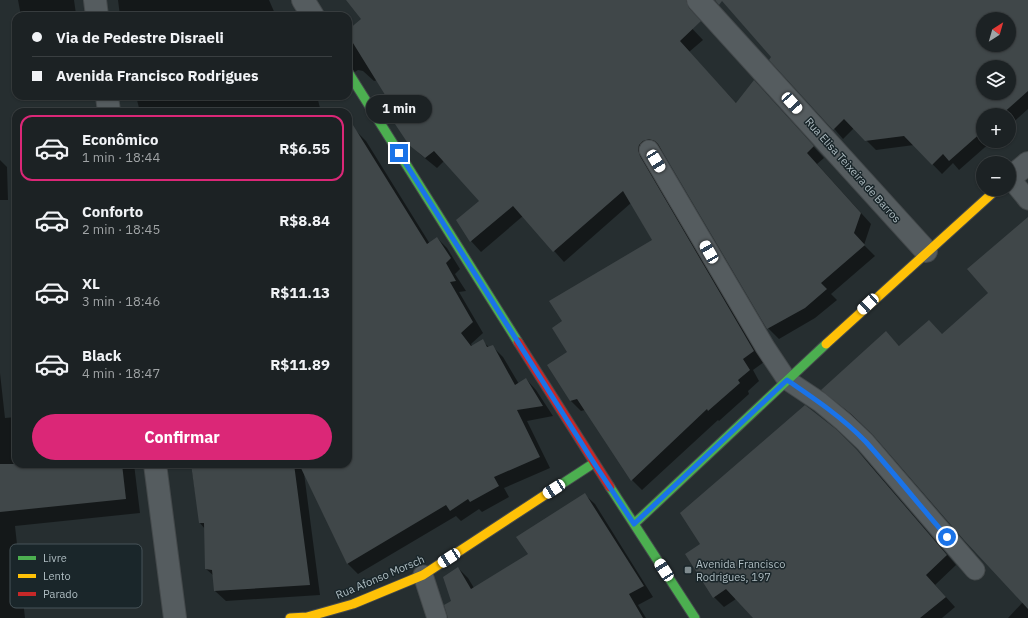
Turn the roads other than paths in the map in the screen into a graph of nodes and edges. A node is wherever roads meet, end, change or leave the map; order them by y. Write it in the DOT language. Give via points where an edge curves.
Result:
graph roads {
  1 [pos="95,0"];
  2 [pos="303,0"];
  3 [pos="698,0"];
  4 [pos="96,12"];
  5 [pos="310,12"];
  6 [pos="352,78"];
  7 [pos="650,150"];
  8 [pos="1028,163"];
  9 [pos="1016,173"];
  10 [pos="1016,191"];
  11 [pos="989,196"];
  12 [pos="1028,200"];
  13 [pos="926,251"];
  14 [pos="787,380"];
  15 [pos="594,463"];
  16 [pos="156,468"];
  17 [pos="634,524"];
  18 [pos="975,570"];
  19 [pos="422,575"];
  20 [pos="175,618"];
  21 [pos="290,618"];
  22 [pos="437,618"];
  23 [pos="695,618"];
  1 -- 4 [label="street"];
  2 -- 5 [label="street"];
  3 -- 13 [label="street, Rua Elisa Teixeira de Barros"];
  6 -- 15 [label="street"];
  7 -- 14 [label="lane"];
  8 -- 9 [label="street"];
  10 -- 12 [label="lane"];
  11 -- 13 [label="street"];
  13 -- 14 [label="street"];
  14 -- 17 [label="street"];
  14 -- 18 [label="lane" via="820,402 865,442"];
  15 -- 17 [label="street"];
  15 -- 19 [label="street, Rua Afonso Morsch"];
  16 -- 20 [label="street"];
  17 -- 23 [label="street"];
  19 -- 21 [label="street, Rua Afonso Morsch" via="353,604 307,617"];
  19 -- 22 [label="lane"];
}
